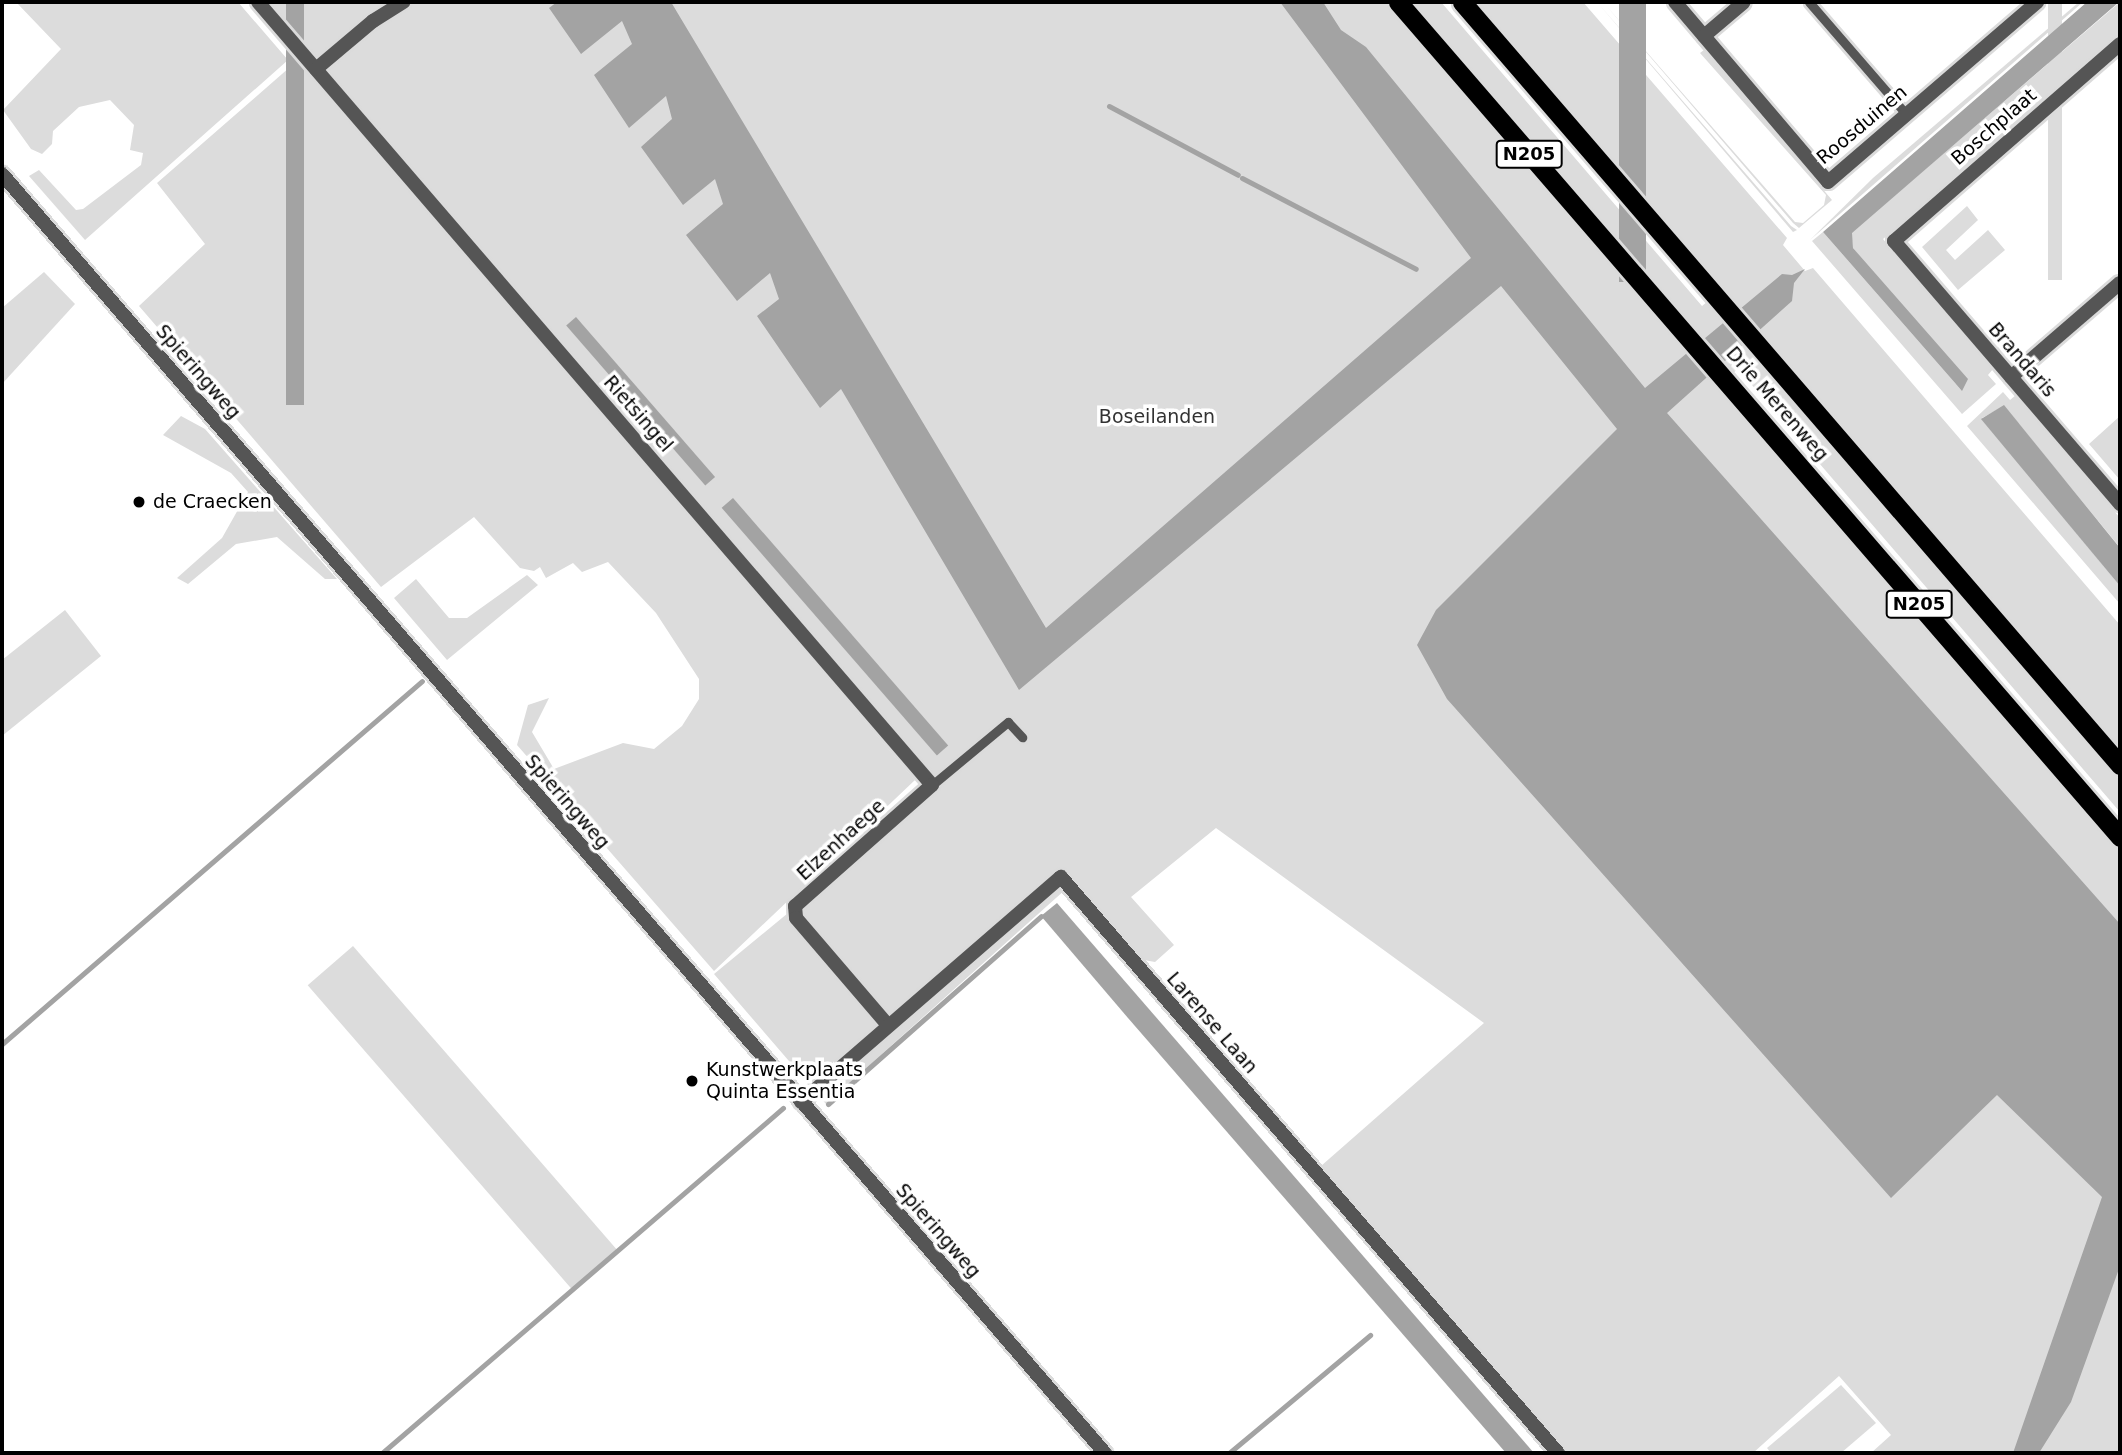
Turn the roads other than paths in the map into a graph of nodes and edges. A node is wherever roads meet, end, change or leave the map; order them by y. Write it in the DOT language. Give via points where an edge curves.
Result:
graph roads {
  1 [pos="258,2"];
  2 [pos="404,2"];
  3 [pos="1398,2"];
  4 [pos="1462,2"];
  5 [pos="1675,2"];
  6 [pos="1744,2"];
  7 [pos="1809,2"];
  8 [pos="2037,2"];
  9 [pos="1704,36"];
  10 [pos="2120,44"];
  11 [pos="316,69"];
  12 [pos="1906,114"];
  13 [pos="2,174"];
  14 [pos="1894,241"];
  15 [pos="2120,283"];
  16 [pos="2011,377"];
  17 [pos="2120,504"];
  18 [pos="1022,737"];
  19 [pos="2120,765"];
  20 [pos="932,785"];
  21 [pos="2120,837"];
  22 [pos="887,1024"];
  23 [pos="801,1102"];
  24 [pos="1105,1453"];
  25 [pos="1558,1453"];
  1 -- 11 [label="street, Rietsingel"];
  2 -- 11 [label="street"];
  3 -- 21 [label="highway, Drie Merenweg / N205"];
  4 -- 19 [label="highway, Drie Merenweg / N205"];
  5 -- 9 [label="street, Roosduinen"];
  6 -- 9 [label="street"];
  7 -- 12 [label="lane"];
  8 -- 12 [label="street, Roosduinen"];
  9 -- 12 [label="street, Roosduinen" via="1828,182"];
  10 -- 14 [label="street, Boschplaat"];
  11 -- 20 [label="street, Rietsingel"];
  13 -- 23 [label="street, Spieringweg"];
  14 -- 16 [label="street, Brandaris"];
  15 -- 16 [label="street"];
  16 -- 17 [label="street, Brandaris"];
  18 -- 20 [label="lane" via="1008,722"];
  20 -- 22 [label="street, Elzenhaege" via="795,906 796,918"];
  22 -- 23 [label="street, Larense Laan"];
  22 -- 25 [label="street, Larense Laan" via="1060,877"];
  23 -- 24 [label="street, Spieringweg"];
}
